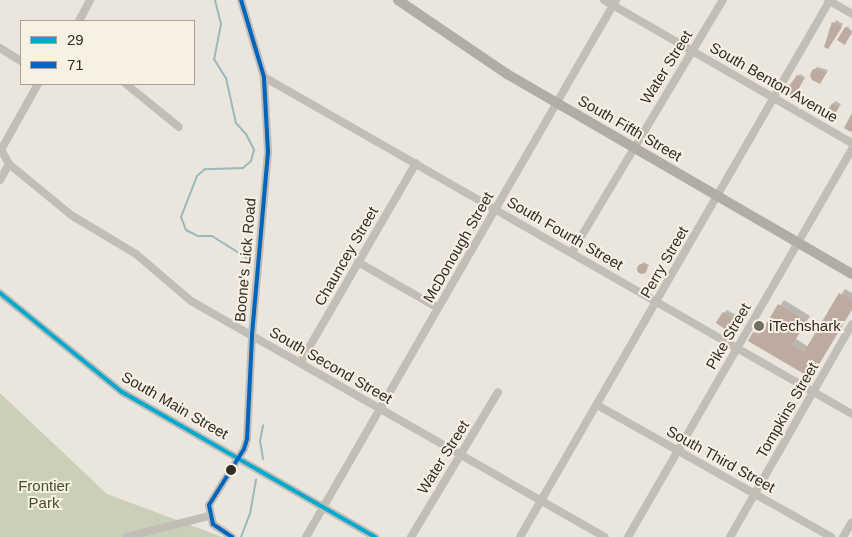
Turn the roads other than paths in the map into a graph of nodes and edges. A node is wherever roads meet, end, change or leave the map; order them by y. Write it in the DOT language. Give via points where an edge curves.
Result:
graph roads {
  1 [pos="90,0"];
  2 [pos="241,0"];
  3 [pos="398,0"];
  4 [pos="604,0"];
  5 [pos="723,0"];
  6 [pos="829,0"];
  7 [pos="615,3"];
  8 [pos="852,14"];
  9 [pos="80,20"];
  10 [pos="0,48"];
  11 [pos="692,51"];
  12 [pos="20,60"];
  13 [pos="264,77"];
  14 [pos="37,85"];
  15 [pos="127,85"];
  16 [pos="775,98"];
  17 [pos="557,103"];
  18 [pos="179,127"];
  19 [pos="852,143"];
  20 [pos="634,148"];
  21 [pos="852,149"];
  22 [pos="416,163"];
  23 [pos="9,164"];
  24 [pos="0,180"];
  25 [pos="718,196"];
  26 [pos="496,209"];
  27 [pos="798,242"];
  28 [pos="572,252"];
  29 [pos="358,262"];
  30 [pos="852,274"];
  31 [pos="0,293"];
  32 [pos="656,303"];
  33 [pos="438,308"];
  34 [pos="852,324"];
  35 [pos="252,335"];
  36 [pos="736,350"];
  37 [pos="300,363"];
  38 [pos="498,392"];
  39 [pos="813,392"];
  40 [pos="597,405"];
  41 [pos="379,410"];
  42 [pos="852,414"];
  43 [pos="678,450"];
  44 [pos="458,455"];
  45 [pos="238,458"];
  46 [pos="755,494"];
  47 [pos="540,502"];
  48 [pos="323,508"];
  49 [pos="209,516"];
  50 [pos="852,522"];
  51 [pos="126,537"];
  52 [pos="232,537"];
  53 [pos="306,537"];
  54 [pos="375,537"];
  55 [pos="411,537"];
  56 [pos="520,537"];
  57 [pos="604,537"];
  58 [pos="628,537"];
  59 [pos="730,537"];
  60 [pos="831,537"];
  61 [pos="843,537"];
  1 -- 9 [label="street"];
  2 -- 13 [label="street, Boone's Lick Road"];
  3 -- 17 [label="main road, South Fifth Street" via="497,68"];
  4 -- 7 [label="street, South Benton Avenue"];
  5 -- 11 [label="street, Water Street"];
  6 -- 8 [label="street"];
  6 -- 16 [label="street, Perry Street"];
  7 -- 11 [label="street, South Benton Avenue"];
  7 -- 17 [label="street, McDonough Street"];
  10 -- 12 [label="street"];
  11 -- 16 [label="street, South Benton Avenue"];
  11 -- 20 [label="street, Water Street"];
  13 -- 22 [label="street, South Fourth Street"];
  13 -- 35 [label="street, Boone's Lick Road" via="268,152"];
  14 -- 23 [label="street" via="1,150"];
  15 -- 18 [label="street"];
  16 -- 19 [label="street, South Benton Avenue"];
  16 -- 25 [label="street, Perry Street"];
  17 -- 20 [label="main road, South Fifth Street"];
  17 -- 26 [label="street, McDonough Street"];
  20 -- 25 [label="main road, South Fifth Street"];
  20 -- 28 [label="street, Water Street"];
  21 -- 27 [label="street, Pike Street"];
  22 -- 26 [label="street, South Fourth Street"];
  22 -- 29 [label="street, Chauncey Street"];
  23 -- 24 [label="street"];
  23 -- 35 [label="street, South Second Street" via="71,215 101,236 136,254 191,301"];
  25 -- 27 [label="main road, South Fifth Street"];
  25 -- 32 [label="street, Perry Street"];
  26 -- 28 [label="street, South Fourth Street"];
  26 -- 33 [label="street, McDonough Street"];
  27 -- 30 [label="main road, South Fifth Street"];
  27 -- 36 [label="street, Pike Street"];
  28 -- 32 [label="street, South Fourth Street"];
  29 -- 33 [label="street"];
  29 -- 37 [label="street, Chauncey Street"];
  31 -- 45 [label="street, South Main Street" via="118,389"];
  32 -- 36 [label="street, South Fourth Street"];
  32 -- 40 [label="street, Perry Street"];
  33 -- 41 [label="street, McDonough Street"];
  34 -- 39 [label="street, Tompkins Street"];
  35 -- 37 [label="street, South Second Street"];
  35 -- 45 [label="street, Boone's Lick Road" via="248,431 244,449"];
  36 -- 39 [label="street, South Fourth Street"];
  36 -- 43 [label="street, Pike Street"];
  37 -- 41 [label="street, South Second Street"];
  38 -- 44 [label="street, Water Street"];
  39 -- 42 [label="street, South Fourth Street"];
  39 -- 46 [label="street, Tompkins Street"];
  40 -- 43 [label="street, South Third Street"];
  40 -- 47 [label="street, Perry Street"];
  41 -- 44 [label="street, South Second Street"];
  41 -- 48 [label="street, McDonough Street"];
  43 -- 46 [label="street, South Third Street"];
  43 -- 58 [label="street, Pike Street"];
  44 -- 47 [label="street, South Second Street"];
  44 -- 55 [label="street, Water Street"];
  45 -- 48 [label="street, South Main Street"];
  45 -- 49 [label="street, Boone's Lick Road" via="210,501"];
  46 -- 59 [label="street, Tompkins Street"];
  46 -- 60 [label="street, South Third Street"];
  47 -- 56 [label="street, Perry Street"];
  47 -- 57 [label="street, South Second Street"];
  48 -- 53 [label="street, McDonough Street"];
  48 -- 54 [label="street, South Main Street"];
  49 -- 51 [label="street"];
  49 -- 52 [label="street" via="213,524"];
  50 -- 61 [label="street"];
}
